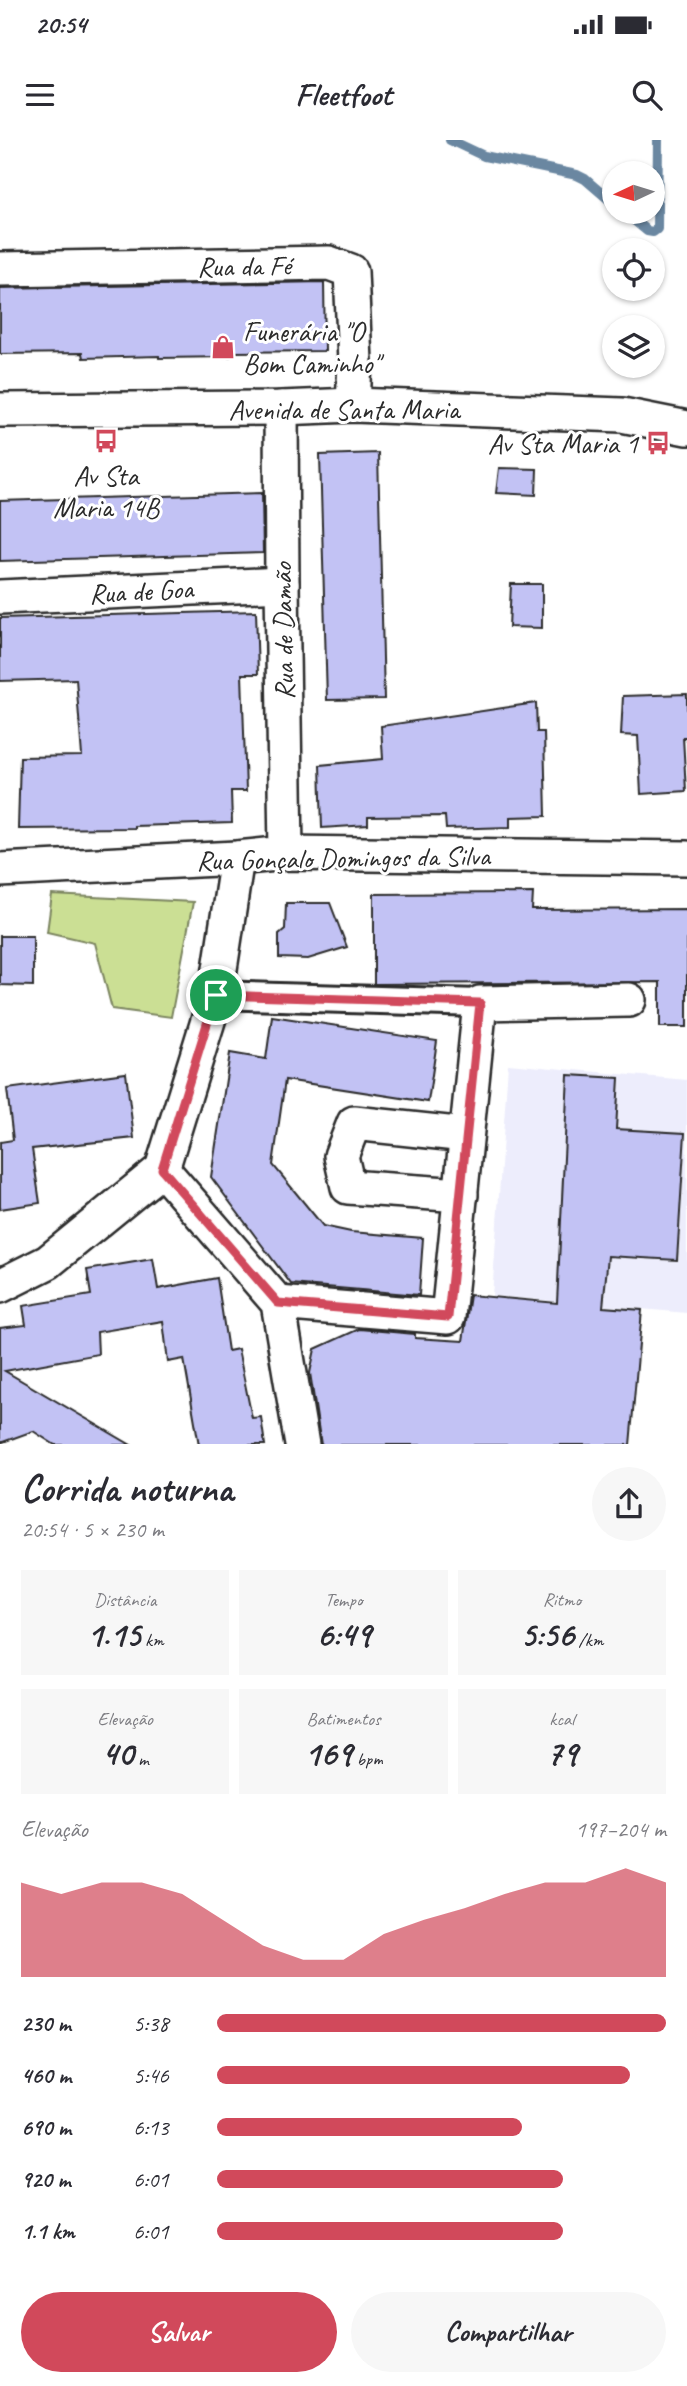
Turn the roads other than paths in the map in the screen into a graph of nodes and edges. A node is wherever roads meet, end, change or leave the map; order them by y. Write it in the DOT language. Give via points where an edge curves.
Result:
graph roads {
  1 [pos="0,269"];
  2 [pos="354,405"];
  3 [pos="281,408"];
  4 [pos="0,410"];
  5 [pos="687,428"];
  6 [pos="282,584"];
  7 [pos="0,597"];
  8 [pos="286,853"];
  9 [pos="237,858"];
  10 [pos="687,858"];
  11 [pos="0,870"];
  12 [pos="216,995"];
  13 [pos="629,1000"];
  14 [pos="480,1003"];
  15 [pos="466,1135"];
  16 [pos="162,1169"];
  17 [pos="461,1195"];
  18 [pos="0,1286"];
  19 [pos="278,1303"];
  20 [pos="302,1444"];
  1 -- 2 [label="street, Rua da Fé" via="329,263 351,271"];
  2 -- 3 [label="street, Avenida de Santa Maria"];
  2 -- 5 [label="street, Avenida de Santa Maria" via="622,415"];
  3 -- 4 [label="street, Avenida de Santa Maria"];
  3 -- 6 [label="street, Rua de Damão"];
  6 -- 7 [label="street, Rua de Goa"];
  6 -- 8 [label="street, Rua de Damão"];
  8 -- 9 [label="street, Rua Gonçalo Domingos da Silva"];
  8 -- 10 [label="street, Rua Gonçalo Domingos da Silva"];
  9 -- 11 [label="street, Rua Gonçalo Domingos da Silva"];
  9 -- 12 [label="street"];
  12 -- 14 [label="street"];
  12 -- 16 [label="street"];
  13 -- 14 [label="street"];
  14 -- 15 [label="street"];
  15 -- 17 [label="street"];
  15 -- 17 [label="street" via="354,1123 341,1156 348,1187"];
  16 -- 18 [label="street" via="48,1262"];
  16 -- 19 [label="street"];
  17 -- 19 [label="street" via="448,1317"];
  19 -- 20 [label="street"];
}
